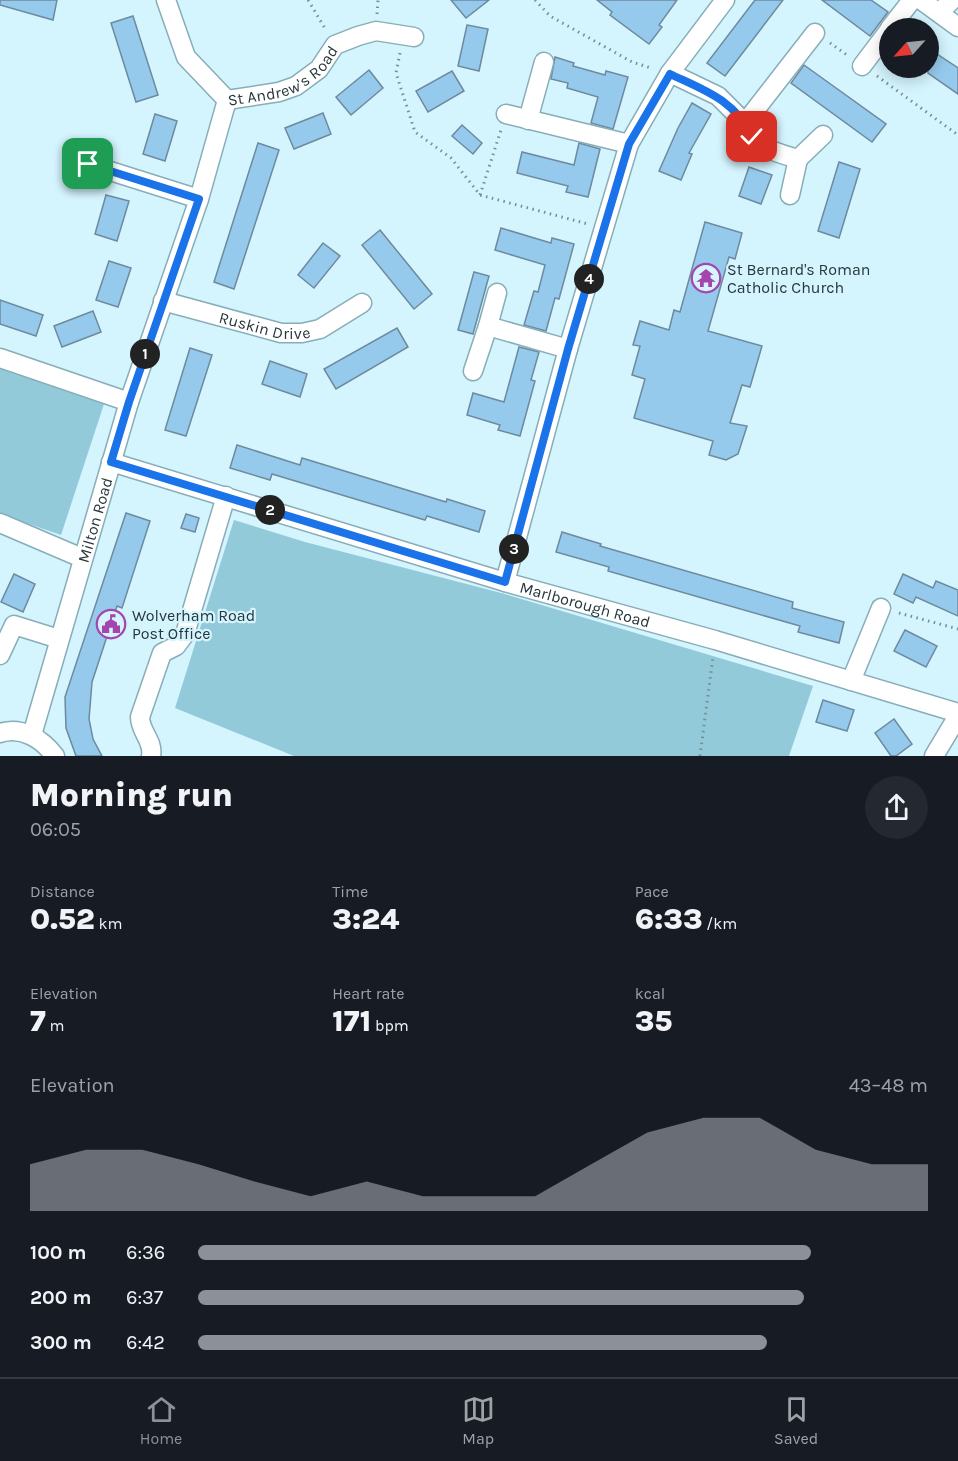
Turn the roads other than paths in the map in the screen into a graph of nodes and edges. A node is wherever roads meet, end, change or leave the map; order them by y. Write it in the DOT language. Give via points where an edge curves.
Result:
graph roads {
  1 [pos="166,0"];
  2 [pos="724,0"];
  3 [pos="912,0"];
  4 [pos="921,0"];
  5 [pos="945,6"];
  6 [pos="898,18"];
  7 [pos="958,27"];
  8 [pos="815,33"];
  9 [pos="408,36"];
  10 [pos="879,44"];
  11 [pos="544,62"];
  12 [pos="862,66"];
  13 [pos="670,74"];
  14 [pos="227,100"];
  15 [pos="506,114"];
  16 [pos="528,120"];
  17 [pos="745,123"];
  18 [pos="823,135"];
  19 [pos="629,144"];
  20 [pos="798,159"];
  21 [pos="88,164"];
  22 [pos="790,195"];
  23 [pos="199,199"];
  24 [pos="497,293"];
  25 [pos="163,301"];
  26 [pos="362,303"];
  27 [pos="488,326"];
  28 [pos="568,349"];
  29 [pos="0,358"];
  30 [pos="473,371"];
  31 [pos="129,402"];
  32 [pos="111,462"];
  33 [pos="226,496"];
  34 [pos="0,523"];
  35 [pos="82,558"];
  36 [pos="505,582"];
  37 [pos="880,608"];
  38 [pos="59,639"];
  39 [pos="0,655"];
  40 [pos="851,681"];
  41 [pos="958,715"];
  42 [pos="0,732"];
  43 [pos="32,735"];
  44 [pos="55,756"];
  45 [pos="151,756"];
  46 [pos="934,756"];
  1 -- 14 [label="street, St Andrew's Road" via="186,57"];
  2 -- 13 [label="street"];
  3 -- 6 [label="street"];
  4 -- 5 [label="street"];
  5 -- 7 [label="street"];
  8 -- 17 [label="street"];
  9 -- 14 [label="street, St Andrew's Road" via="376,31 335,45 319,69 296,86"];
  10 -- 12 [label="street"];
  11 -- 16 [label="street"];
  13 -- 17 [label="street" via="718,96"];
  13 -- 19 [label="street"];
  14 -- 23 [label="street, Milton Road"];
  15 -- 16 [label="street"];
  16 -- 19 [label="street"];
  17 -- 20 [label="street" via="762,146"];
  18 -- 20 [label="street"];
  19 -- 28 [label="street"];
  20 -- 22 [label="street"];
  21 -- 23 [label="street"];
  23 -- 25 [label="street, Milton Road"];
  24 -- 27 [label="street"];
  25 -- 26 [label="street, Ruskin Drive" via="281,333 320,329"];
  25 -- 31 [label="street, Milton Road"];
  27 -- 28 [label="street"];
  27 -- 30 [label="street"];
  28 -- 36 [label="street"];
  29 -- 31 [label="street"];
  31 -- 32 [label="street, Milton Road"];
  32 -- 33 [label="street, Marlborough Road"];
  32 -- 35 [label="street, Milton Road"];
  33 -- 36 [label="street, Marlborough Road"];
  33 -- 45 [label="street" via="185,634 176,646 162,653 140,717 140,725 151,742"];
  34 -- 35 [label="street"];
  35 -- 38 [label="street, Milton Road"];
  36 -- 40 [label="street, Marlborough Road"];
  37 -- 40 [label="street"];
  38 -- 39 [label="street" via="14,625"];
  38 -- 43 [label="street, Milton Road"];
  40 -- 41 [label="street, Marlborough Road"];
  41 -- 46 [label="street"];
  42 -- 43 [label="street"];
  43 -- 44 [label="street"];
}
